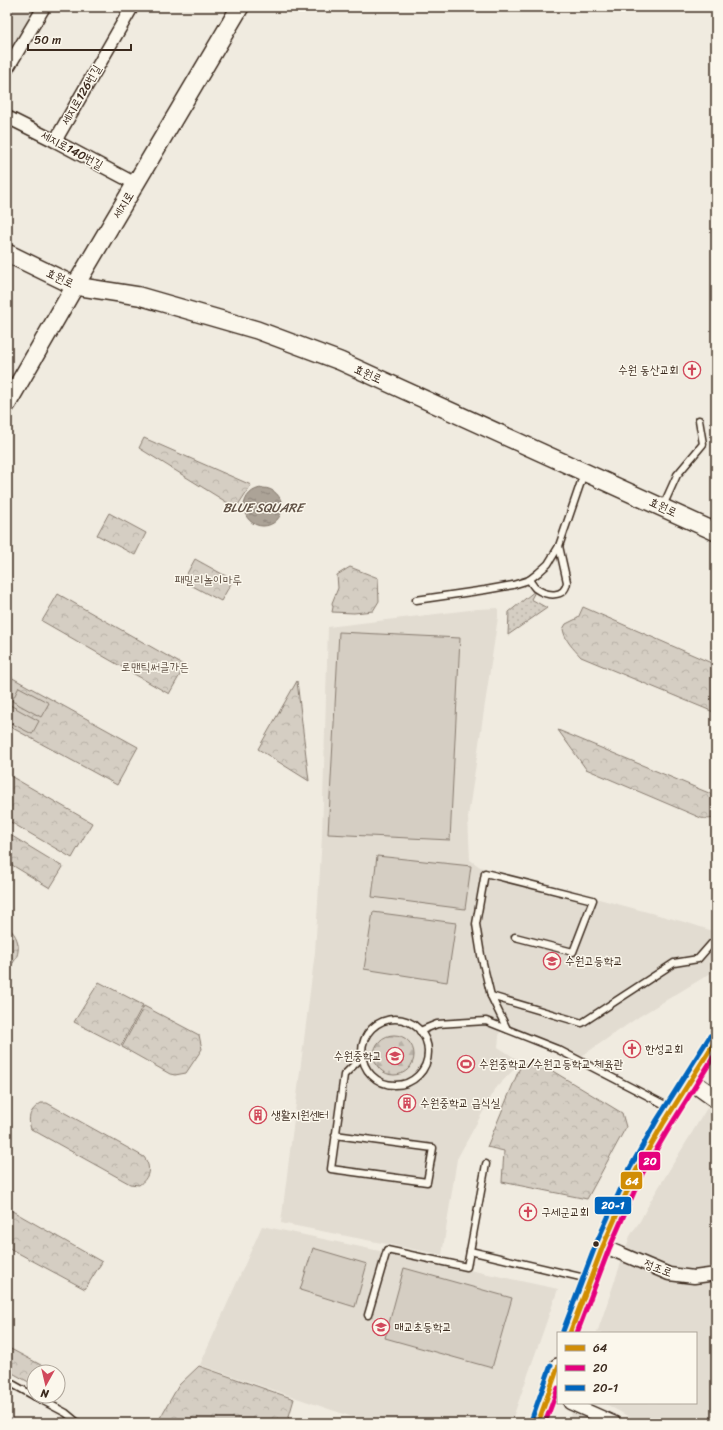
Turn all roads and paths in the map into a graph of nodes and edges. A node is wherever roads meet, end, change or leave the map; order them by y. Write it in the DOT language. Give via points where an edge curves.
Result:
graph roads {
  1 [pos="44,7"];
  2 [pos="132,7"];
  3 [pos="240,7"];
  4 [pos="7,69"];
  5 [pos="7,118"];
  6 [pos="55,141"];
  7 [pos="136,184"];
  8 [pos="7,253"];
  9 [pos="75,286"];
  10 [pos="12,383"];
  11 [pos="7,404"];
  12 [pos="699,420"];
  13 [pos="584,472"];
  14 [pos="662,507"];
  15 [pos="716,532"];
  16 [pos="558,546"];
  17 [pos="529,580"];
  18 [pos="416,600"];
  19 [pos="515,937"];
  20 [pos="712,943"];
  21 [pos="491,996"];
  22 [pos="507,1029"];
  23 [pos="420,1031"];
  24 [pos="716,1040"];
  25 [pos="362,1057"];
  26 [pos="691,1080"];
  27 [pos="716,1099"];
  28 [pos="673,1109"];
  29 [pos="336,1135"];
  30 [pos="486,1164"];
  31 [pos="603,1246"];
  32 [pos="470,1251"];
  33 [pos="716,1274"];
  34 [pos="590,1279"];
  35 [pos="368,1315"];
  36 [pos="570,1332"];
  37 [pos="557,1373"];
  38 [pos="7,1381"];
  39 [pos="26,1392"];
  40 [pos="553,1395"];
  41 [pos="49,1404"];
  42 [pos="572,1404"];
  43 [pos="78,1423"];
  44 [pos="538,1423"];
  45 [pos="615,1423"];
  1 -- 4 [label="street"];
  2 -- 6 [label="street, 세지로126번길"];
  3 -- 7 [label="street, 세지로"];
  5 -- 6 [label="street, 세지로140번길"];
  6 -- 7 [label="street, 세지로140번길"];
  7 -- 9 [label="street, 세지로"];
  8 -- 9 [label="street, 효원로"];
  9 -- 10 [label="street, 세지로"];
  9 -- 13 [label="street, 효원로" via="139,296 258,330 340,361"];
  10 -- 11 [label="street, 세지로"];
  12 -- 14 [label="lane" via="703,444 677,475"];
  13 -- 14 [label="street, 효원로"];
  13 -- 16 [label="lane"];
  14 -- 15 [label="street, 효원로"];
  16 -- 17 [label="lane" via="548,564"];
  16 -- 17 [label="lane" via="567,582 564,591 554,595 545,593"];
  17 -- 18 [label="lane" via="485,590"];
  19 -- 21 [label="lane" via="573,952 593,900 485,873 476,924"];
  20 -- 21 [label="lane" via="698,959 674,963 582,1023"];
  21 -- 22 [label="lane"];
  22 -- 23 [label="lane" via="486,1021 437,1024"];
  22 -- 28 [label="lane" via="557,1049"];
  23 -- 25 [label="lane" via="401,1020 390,1019 380,1022 365,1037"];
  23 -- 25 [label="lane" via="428,1051 421,1072 412,1080 402,1084 381,1082 372,1076"];
  24 -- 26 [label="street"];
  25 -- 29 [label="lane" via="344,1076"];
  26 -- 27 [label="street"];
  26 -- 28 [label="street"];
  28 -- 31 [label="street" via="636,1171"];
  29 -- 29 [label="lane" via="331,1169 427,1182 433,1148"];
  30 -- 32 [label="lane"];
  31 -- 33 [label="street, 정조로" via="669,1274 694,1277"];
  31 -- 34 [label="street"];
  32 -- 34 [label="lane"];
  32 -- 35 [label="lane" via="467,1266 387,1250"];
  34 -- 36 [label="street"];
  37 -- 40 [label="street"];
  38 -- 39 [label="lane"];
  40 -- 44 [label="street"];
  41 -- 43 [label="lane"];
  42 -- 45 [label="street"];
}
